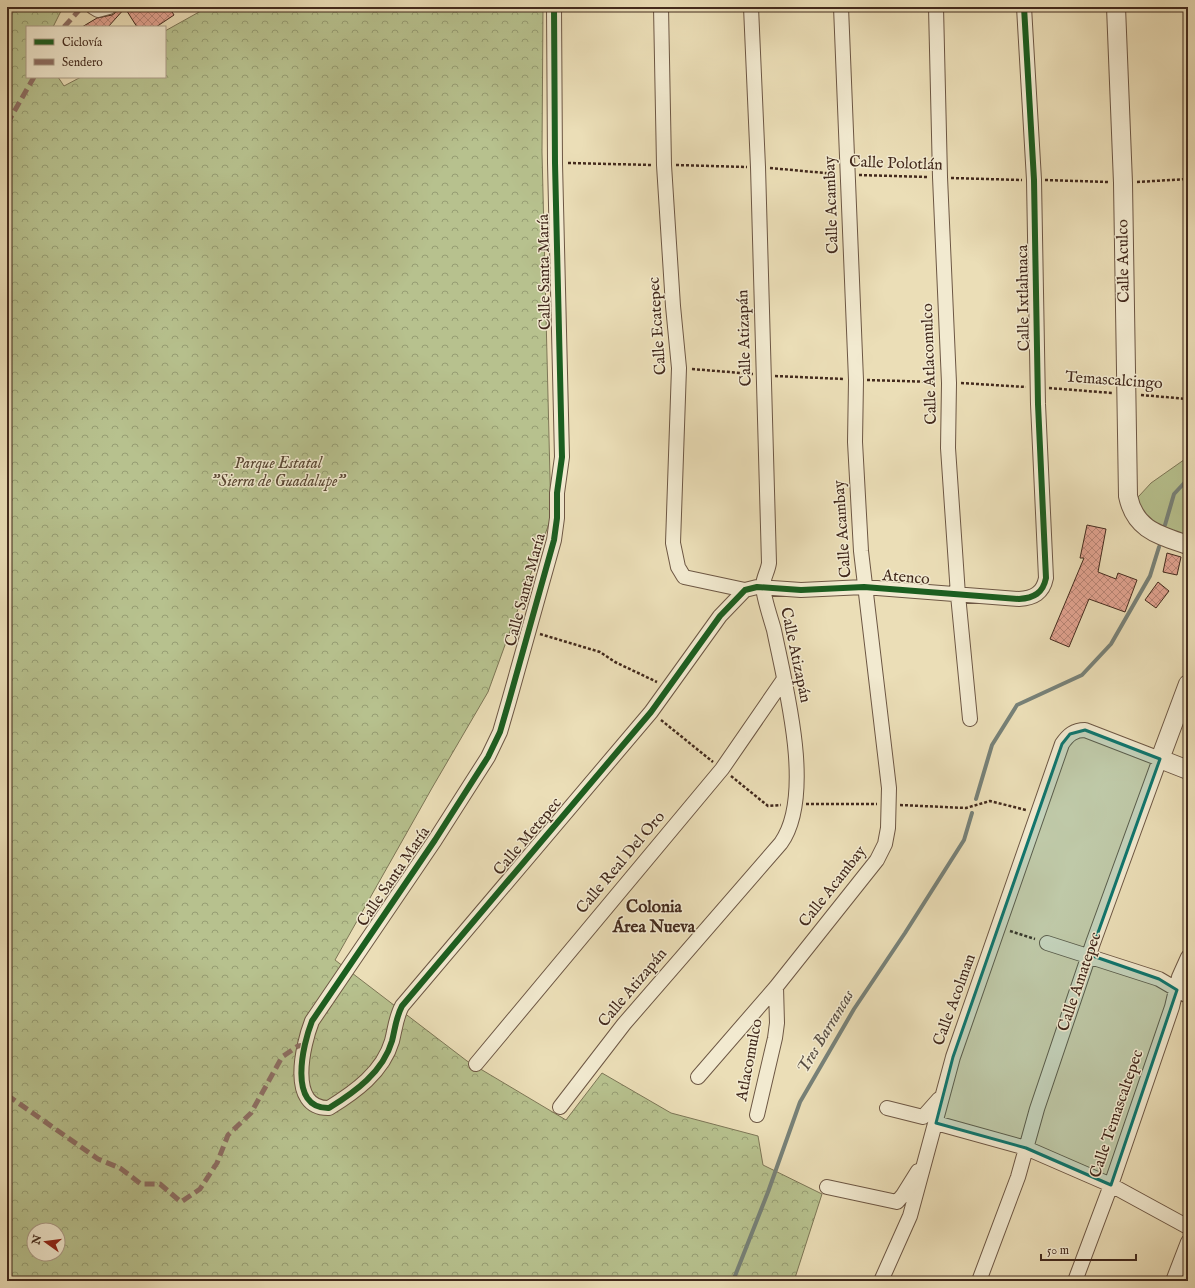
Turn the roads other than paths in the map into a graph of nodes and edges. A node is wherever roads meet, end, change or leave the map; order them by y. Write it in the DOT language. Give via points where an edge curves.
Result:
graph roads {
  1 [pos="93,7"];
  2 [pos="109,7"];
  3 [pos="554,7"];
  4 [pos="661,7"];
  5 [pos="751,7"];
  6 [pos="840,7"];
  7 [pos="936,7"];
  8 [pos="1024,7"];
  9 [pos="1116,7"];
  10 [pos="1188,545"];
  11 [pos="763,587"];
  12 [pos="864,587"];
  13 [pos="1043,589"];
  14 [pos="745,590"];
  15 [pos="958,596"];
  16 [pos="784,679"];
  17 [pos="1188,684"];
  18 [pos="970,719"];
  19 [pos="1160,759"];
  20 [pos="1188,770"];
  21 [pos="1047,943"];
  22 [pos="1090,956"];
  23 [pos="1188,958"];
  24 [pos="776,987"];
  25 [pos="1182,993"];
  26 [pos="476,1064"];
  27 [pos="698,1077"];
  28 [pos="943,1094"];
  29 [pos="560,1107"];
  30 [pos="323,1108"];
  31 [pos="887,1108"];
  32 [pos="757,1115"];
  33 [pos="936,1123"];
  34 [pos="1026,1148"];
  35 [pos="924,1165"];
  36 [pos="1111,1185"];
  37 [pos="828,1187"];
  38 [pos="1188,1227"];
  39 [pos="1188,1242"];
  40 [pos="881,1281"];
  41 [pos="979,1281"];
  42 [pos="1075,1281"];
  43 [pos="1173,1281"];
  1 -- 2 [label="street" via="98,10"];
  3 -- 30 [label="street, Calle Santa María" via="562,457 556,493 557,518 554,540 500,732 488,757 312,1021 305,1044 302,1087 306,1099"];
  4 -- 14 [label="street, Calle Ecatepec" via="664,165 679,368 674,532 676,555 680,573 684,577"];
  5 -- 11 [label="street, Calle Atizapán" via="769,563"];
  6 -- 12 [label="street, Calle Acambay" via="856,380 855,442"];
  7 -- 15 [label="street, Calle Atlacomulco" via="949,383 948,448"];
  8 -- 13 [label="street, Calle Ixtlahuaca" via="1034,180 1046,578"];
  9 -- 10 [label="street, Calle Aculco" via="1123,183 1128,496 1134,514 1147,528"];
  11 -- 12 [label="street, Atenco" via="801,590"];
  11 -- 14 [label="street"];
  11 -- 16 [label="street, Calle Atizapán"];
  12 -- 15 [label="street, Atenco"];
  12 -- 24 [label="street, Calle Acambay" via="881,716 889,805 888,828 882,852"];
  13 -- 15 [label="street, Atenco" via="1028,599"];
  14 -- 30 [label="street, Calle Metepec" via="720,616 651,712 402,1006 392,1042 376,1070 362,1086 329,1108"];
  15 -- 18 [label="street, Calle Atlacomulco"];
  16 -- 26 [label="street, Calle Real Del Oro" via="722,769"];
  16 -- 29 [label="street, Calle Atizapán" via="794,742 797,793 792,823 781,844 624,1024"];
  17 -- 19 [label="street, Calle Amatepec"];
  19 -- 20 [label="street"];
  19 -- 22 [label="street, Calle Amatepec"];
  19 -- 28 [label="street, Calle Acolman" via="1085,730 1070,734 1062,744 953,1056"];
  21 -- 22 [label="street"];
  22 -- 25 [label="street" via="1158,979"];
  22 -- 34 [label="street, Calle Amatepec"];
  23 -- 25 [label="street, Calle Temascaltepec" via="1179,977"];
  24 -- 27 [label="street, Calle Acambay"];
  24 -- 32 [label="street, Atlacomulco" via="775,1038"];
  25 -- 36 [label="street, Calle Temascaltepec"];
  28 -- 31 [label="street" via="923,1117"];
  28 -- 33 [label="street, Calle Acolman"];
  33 -- 34 [label="street"];
  33 -- 35 [label="street, Calle Acolman"];
  34 -- 36 [label="street"];
  34 -- 41 [label="street, Calle Amatepec" via="1006,1212"];
  35 -- 37 [label="street" via="897,1202"];
  35 -- 40 [label="street, Calle Acolman" via="910,1216"];
  36 -- 38 [label="street"];
  36 -- 42 [label="street, Calle Temascaltepec"];
  39 -- 43 [label="street"];
}
